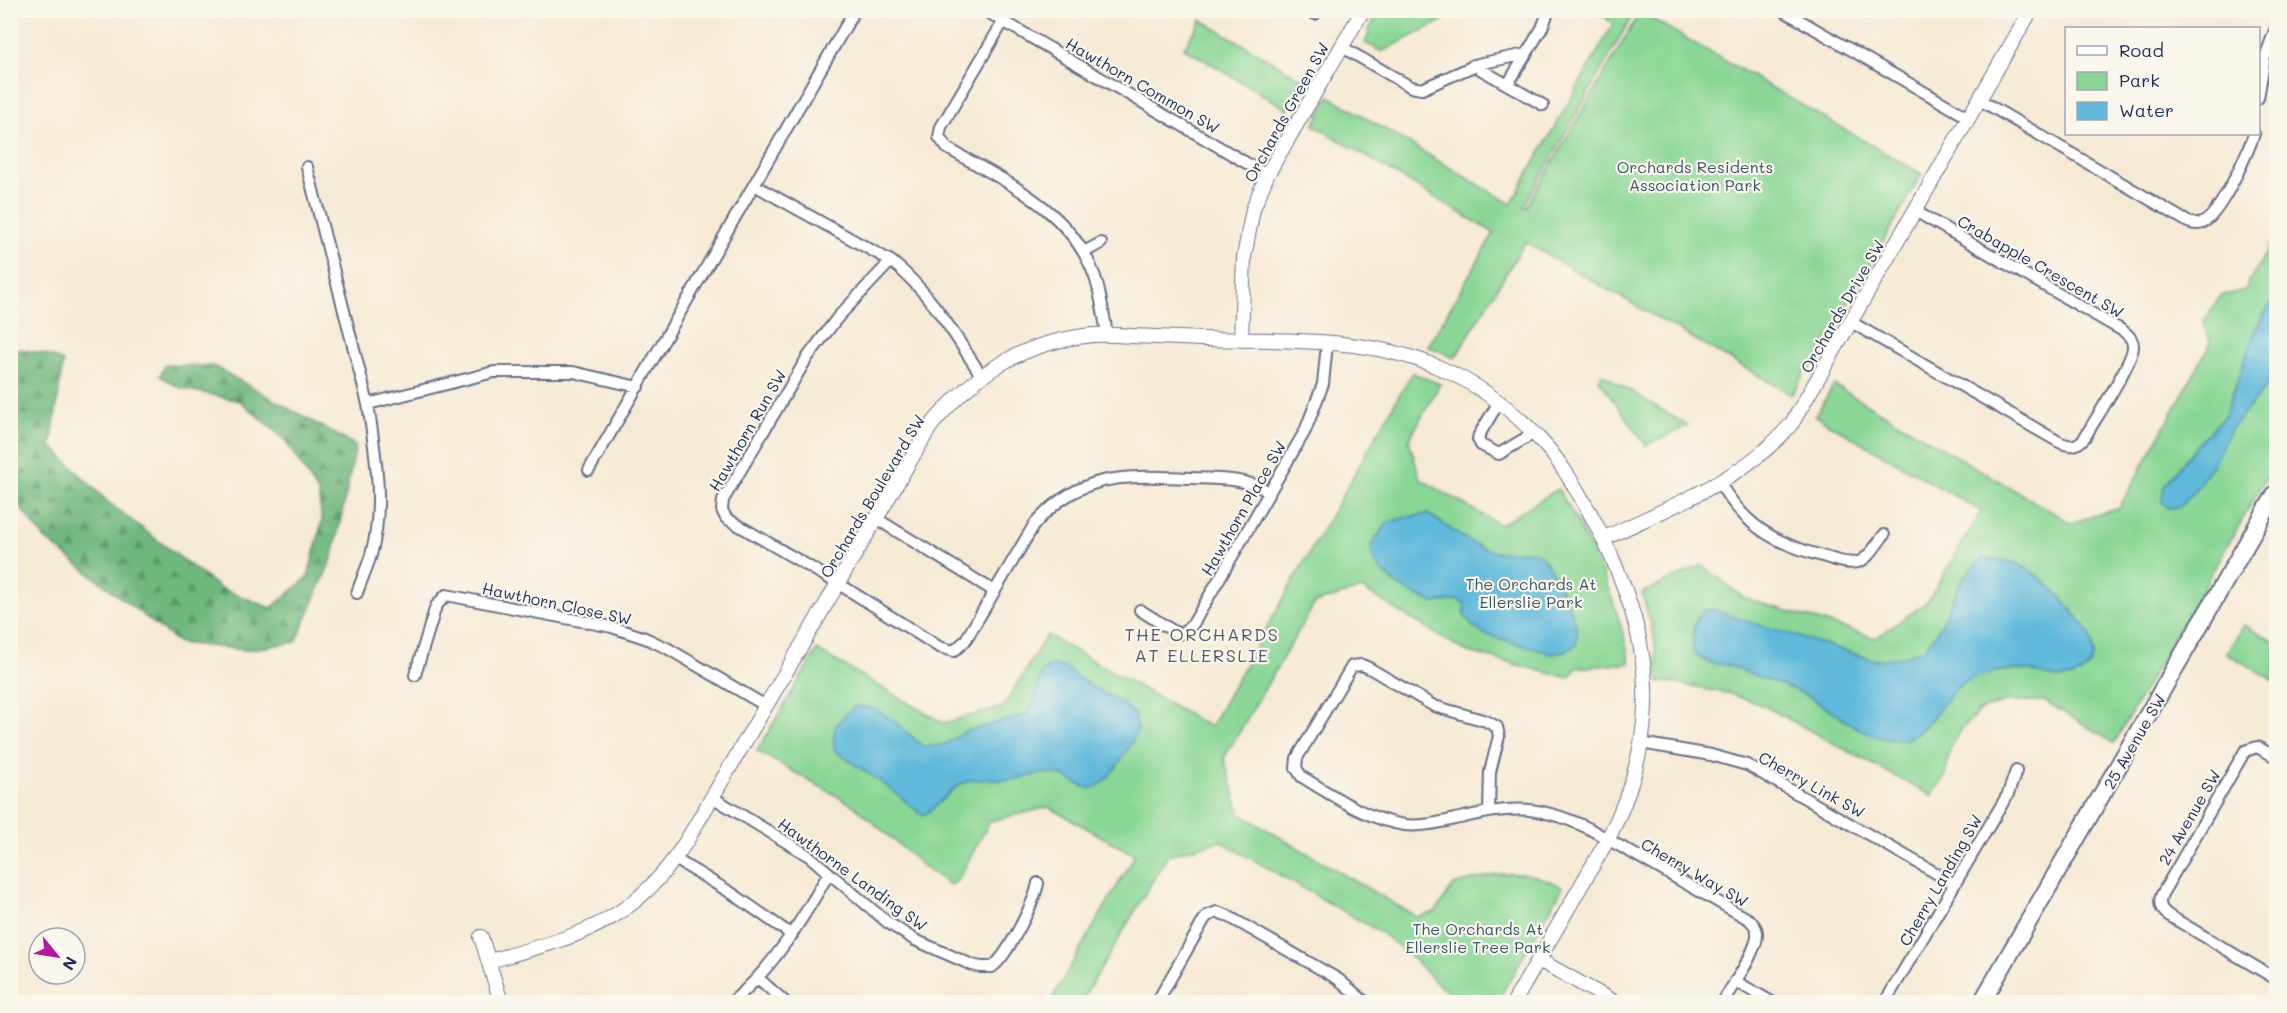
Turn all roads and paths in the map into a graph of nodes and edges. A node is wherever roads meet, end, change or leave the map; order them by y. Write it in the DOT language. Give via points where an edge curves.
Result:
graph roads {
  1 [pos="855,10"];
  2 [pos="984,10"];
  3 [pos="1308,10"];
  4 [pos="1317,10"];
  5 [pos="1363,10"];
  6 [pos="1549,10"];
  7 [pos="1782,10"];
  8 [pos="2031,10"];
  9 [pos="1003,22"];
  10 [pos="2277,28"];
  11 [pos="1342,47"];
  12 [pos="1526,54"];
  13 [pos="1473,65"];
  14 [pos="1508,84"];
  15 [pos="2260,91"];
  16 [pos="1980,100"];
  17 [pos="1543,105"];
  18 [pos="1969,118"];
  19 [pos="2254,135"];
  20 [pos="307,167"];
  21 [pos="1268,175"];
  22 [pos="756,186"];
  23 [pos="1915,211"];
  24 [pos="1101,243"];
  25 [pos="1083,252"];
  26 [pos="891,261"];
  27 [pos="1851,322"];
  28 [pos="1107,335"];
  29 [pos="1241,340"];
  30 [pos="1327,344"];
  31 [pos="981,375"];
  32 [pos="638,387"];
  33 [pos="1499,402"];
  34 [pos="368,404"];
  35 [pos="1534,433"];
  36 [pos="590,470"];
  37 [pos="1719,482"];
  38 [pos="1269,492"];
  39 [pos="2277,493"];
  40 [pos="877,519"];
  41 [pos="1884,535"];
  42 [pos="1603,539"];
  43 [pos="838,584"];
  44 [pos="994,591"];
  45 [pos="357,593"];
  46 [pos="1140,610"];
  47 [pos="415,675"];
  48 [pos="766,706"];
  49 [pos="1641,743"];
  50 [pos="2277,757"];
  51 [pos="2016,771"];
  52 [pos="712,797"];
  53 [pos="1489,811"];
  54 [pos="1608,839"];
  55 [pos="675,859"];
  56 [pos="829,873"];
  57 [pos="1038,883"];
  58 [pos="1956,884"];
  59 [pos="792,936"];
  60 [pos="481,937"];
  61 [pos="1539,960"];
  62 [pos="489,961"];
  63 [pos="758,978"];
  64 [pos="2277,979"];
  65 [pos="1735,981"];
  66 [pos="1986,998"];
  67 [pos="1359,1000"];
  68 [pos="501,1002"];
  69 [pos="732,1002"];
  70 [pos="785,1002"];
  71 [pos="1157,1002"];
  72 [pos="1514,1002"];
  73 [pos="1614,1002"];
  74 [pos="1723,1002"];
  75 [pos="1772,1002"];
  76 [pos="1885,1002"];
  1 -- 22 [label="street"];
  2 -- 9 [label="street, Hawthorn Common SW"];
  3 -- 4 [label="street" via="1315,14"];
  5 -- 11 [label="street, Orchards Green SW"];
  6 -- 12 [label="street"];
  7 -- 18 [label="street"];
  8 -- 16 [label="street, Orchards Drive SW"];
  9 -- 21 [label="street, Hawthorn Common SW"];
  9 -- 25 [label="street" via="941,127 939,138 946,148 1039,202"];
  10 -- 15 [label="street" via="2265,57"];
  11 -- 13 [label="street" via="1411,87 1422,89"];
  11 -- 21 [label="street, Orchards Green SW"];
  12 -- 13 [label="street"];
  12 -- 14 [label="street"];
  13 -- 14 [label="street"];
  14 -- 17 [label="street"];
  16 -- 18 [label="street, Orchards Drive SW"];
  16 -- 19 [label="street" via="2194,224 2203,223 2215,211"];
  18 -- 23 [label="street, Orchards Drive SW"];
  20 -- 34 [label="street"];
  21 -- 29 [label="street, Orchards Green SW" via="1248,229"];
  22 -- 26 [label="street"];
  22 -- 32 [label="street"];
  23 -- 27 [label="street, Orchards Drive SW"];
  23 -- 27 [label="street, Crabapple Crescent SW" via="2123,331 2133,344 2129,361 2085,437 2070,446"];
  24 -- 25 [label="street"];
  25 -- 28 [label="street" via="1098,287"];
  26 -- 31 [label="street" via="933,302"];
  26 -- 43 [label="street, Hawthorn Run SW" via="838,317 807,358 722,506 726,518"];
  27 -- 37 [label="street, Orchards Drive SW" via="1792,423 1759,456"];
  28 -- 29 [label="street, Orchards Boulevard SW"];
  28 -- 31 [label="street, Orchards Boulevard SW" via="1036,346"];
  29 -- 30 [label="street, Orchards Boulevard SW"];
  30 -- 33 [label="street, Orchards Boulevard SW" via="1360,346 1416,359 1465,380"];
  30 -- 38 [label="street, Hawthorn Place SW" via="1326,369 1316,406"];
  31 -- 40 [label="street, Orchards Boulevard SW" via="930,427"];
  32 -- 34 [label="street" via="573,372 494,372"];
  32 -- 36 [label="street"];
  33 -- 35 [label="street, Orchards Boulevard SW"];
  33 -- 35 [label="street" via="1479,435 1481,445 1499,454"];
  34 -- 45 [label="street" via="377,462 378,502 372,553"];
  35 -- 42 [label="street, Orchards Boulevard SW" via="1562,465"];
  37 -- 41 [label="street" via="1734,507 1756,527 1802,551 1857,562"];
  37 -- 42 [label="street, Orchards Drive SW"];
  38 -- 44 [label="street" via="1254,484 1230,480 1155,477 1122,477 1087,486 1046,511"];
  38 -- 46 [label="street, Hawthorn Place SW" via="1188,630 1174,632"];
  39 -- 66 [label="main road, 25 Avenue SW"];
  40 -- 43 [label="street, Orchards Boulevard SW"];
  40 -- 44 [label="street"];
  42 -- 49 [label="street, Orchards Boulevard SW" via="1629,598 1640,639 1645,685"];
  43 -- 44 [label="street, Hawthorn Run SW" via="949,651 965,641"];
  43 -- 48 [label="street, Orchards Boulevard SW"];
  47 -- 48 [label="street, Hawthorn Close SW" via="436,606 446,595 612,627 652,640"];
  48 -- 52 [label="street, Orchards Boulevard SW"];
  49 -- 54 [label="street, Orchards Boulevard SW" via="1630,788"];
  49 -- 58 [label="street, Cherry Link SW" via="1747,765"];
  50 -- 64 [label="street, 24 Avenue SW" via="2261,748 2251,748 2242,755 2162,894 2160,907"];
  51 -- 58 [label="street, Cherry Landing SW" via="2008,794"];
  52 -- 55 [label="street, Orchards Boulevard SW"];
  52 -- 56 [label="street, Hawthorne Landing SW" via="785,840"];
  53 -- 53 [label="street" via="1497,728 1434,706 1362,665 1352,666 1297,758 1296,768 1302,777 1358,809 1405,829"];
  53 -- 54 [label="street" via="1540,810"];
  54 -- 61 [label="street, Orchards Boulevard SW"];
  54 -- 65 [label="street, Cherry Way SW" via="1755,926 1754,948"];
  55 -- 59 [label="street"];
  55 -- 62 [label="street, Orchards Boulevard SW" via="637,900 601,923 552,944"];
  56 -- 57 [label="street, Hawthorne Landing SW" via="887,922 915,940 987,968 1002,957 1032,903"];
  56 -- 59 [label="street"];
  58 -- 76 [label="street, Cherry Landing SW"];
  59 -- 63 [label="street"];
  60 -- 62 [label="street"];
  61 -- 72 [label="street, Orchards Boulevard SW"];
  61 -- 73 [label="street"];
  62 -- 68 [label="street"];
  63 -- 69 [label="street"];
  63 -- 70 [label="street"];
  65 -- 74 [label="street, Cherry Way SW"];
  65 -- 75 [label="street"];
  67 -- 71 [label="street" via="1338,979 1217,912 1204,920"];
}
